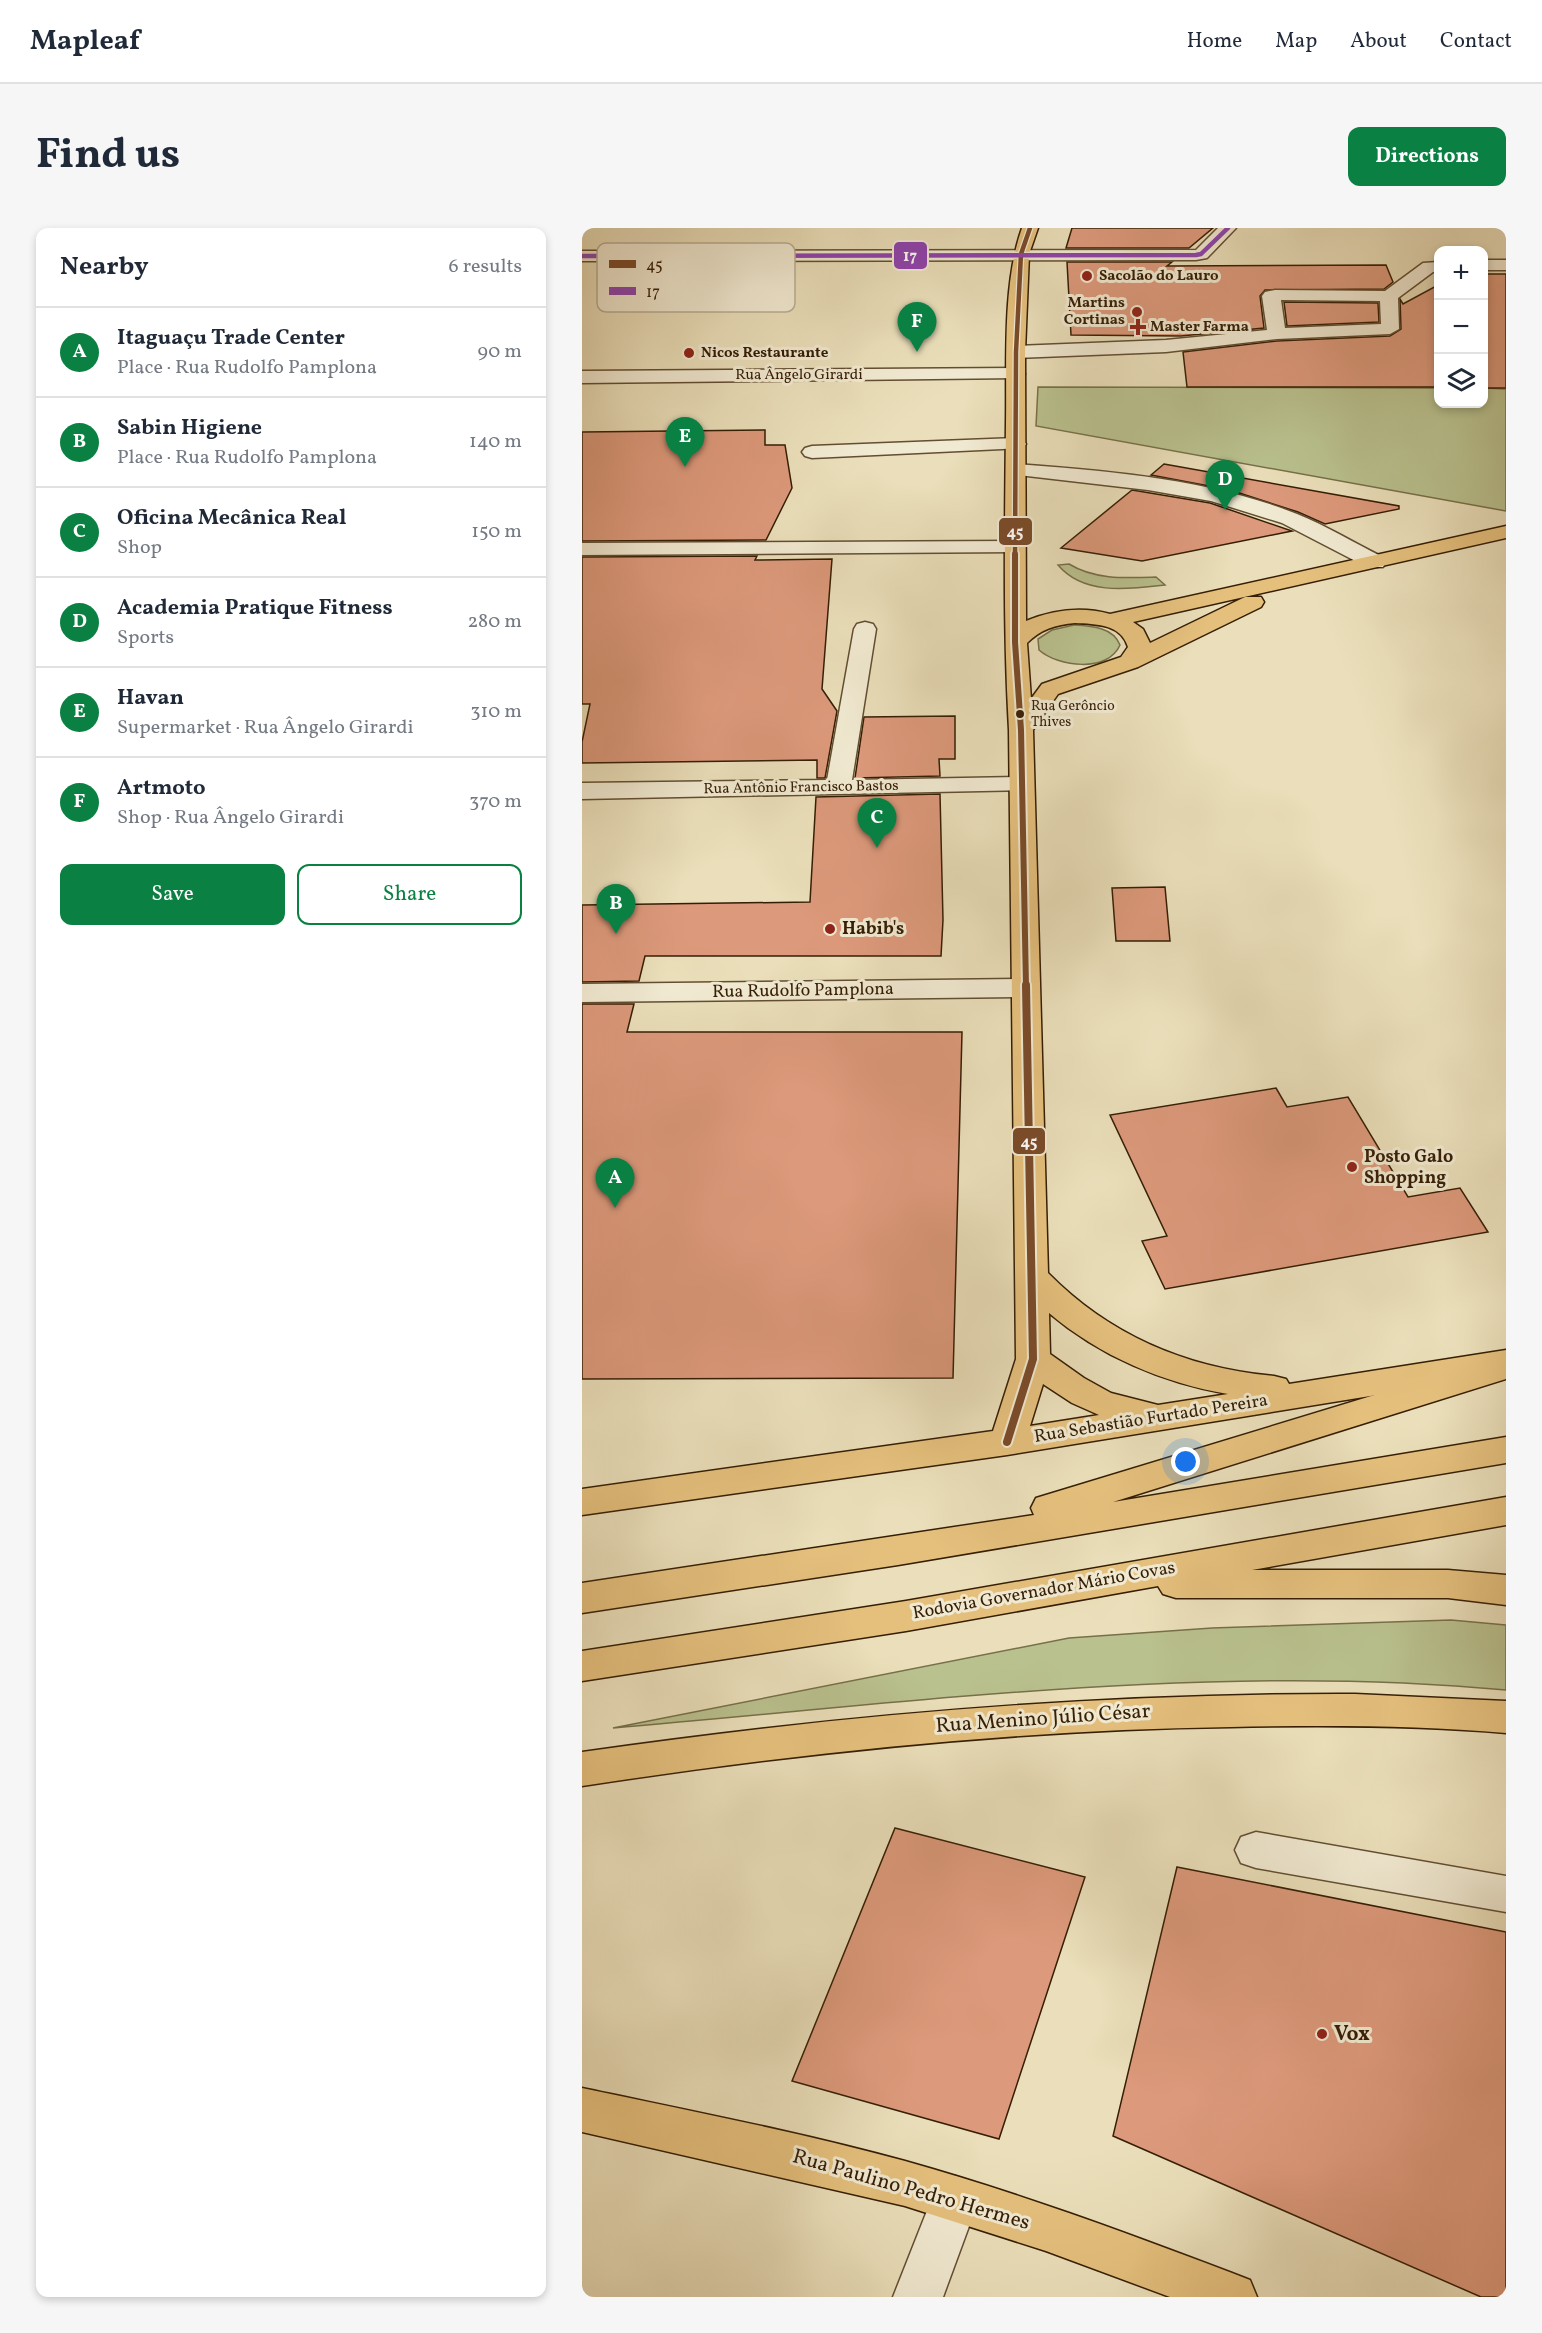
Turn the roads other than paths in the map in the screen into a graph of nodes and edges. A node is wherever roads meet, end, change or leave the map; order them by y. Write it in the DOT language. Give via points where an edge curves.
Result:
graph roads {
  1 [pos="1030,228"];
  2 [pos="1228,228"];
  3 [pos="1021,254"];
  4 [pos="795,255"];
  5 [pos="582,256"];
  6 [pos="597,256"];
  7 [pos="1488,265"];
  8 [pos="1506,265"];
  9 [pos="1434,267"];
  10 [pos="1389,296"];
  11 [pos="1277,334"];
  12 [pos="1016,352"];
  13 [pos="1016,374"];
  14 [pos="582,377"];
  15 [pos="1016,444"];
  16 [pos="812,452"];
  17 [pos="1016,470"];
  18 [pos="1506,532"];
  19 [pos="582,549"];
  20 [pos="1014,554"];
  21 [pos="1375,562"];
  22 [pos="1298,580"];
  23 [pos="1071,616"];
  24 [pos="1111,620"];
  25 [pos="865,629"];
  26 [pos="1016,647"];
  27 [pos="1130,662"];
  28 [pos="1101,673"];
  29 [pos="1021,730"];
  30 [pos="1021,785"];
  31 [pos="838,788"];
  32 [pos="582,791"];
  33 [pos="1025,988"];
  34 [pos="582,993"];
  35 [pos="1030,1275"];
  36 [pos="1033,1359"];
  37 [pos="1506,1362"];
  38 [pos="1506,1367"];
  39 [pos="1327,1390"];
  40 [pos="1172,1416"];
  41 [pos="1007,1442"];
  42 [pos="1506,1450"];
  43 [pos="582,1502"];
  44 [pos="1506,1510"];
  45 [pos="898,1551"];
  46 [pos="1087,1584"];
  47 [pos="1506,1590"];
  48 [pos="582,1598"];
  49 [pos="582,1666"];
  50 [pos="1506,1717"];
  51 [pos="582,1769"];
  52 [pos="1256,1850"];
  53 [pos="1506,1894"];
  54 [pos="582,2110"];
  55 [pos="955,2199"];
  56 [pos="918,2297"];
  57 [pos="1232,2297"];
  1 -- 3 [label="main road"];
  2 -- 3 [label="street" via="1199,255"];
  3 -- 4 [label="street"];
  3 -- 12 [label="main road"];
  5 -- 6 [label="street"];
  7 -- 8 [label="street"];
  9 -- 10 [label="street" via="1428,267"];
  10 -- 11 [label="street" via="1390,329"];
  10 -- 11 [label="street" via="1271,296"];
  11 -- 12 [label="street" via="1166,346"];
  12 -- 13 [label="main road"];
  13 -- 14 [label="street, Rua Ângelo Girardi" via="804,385"];
  13 -- 15 [label="main road"];
  15 -- 16 [label="street"];
  15 -- 17 [label="main road"];
  17 -- 20 [label="main road"];
  17 -- 21 [label="street" via="1107,477 1182,489 1278,514"];
  18 -- 21 [label="main road"];
  19 -- 20 [label="street"];
  20 -- 23 [label="main road" via="1037,599 1047,609"];
  20 -- 26 [label="main road"];
  21 -- 22 [label="main road"];
  22 -- 24 [label="main road"];
  22 -- 27 [label="main road"];
  23 -- 24 [label="main road"];
  23 -- 26 [label="main road" via="1033,624 1020,632"];
  24 -- 27 [label="main road" via="1137,635 1142,645"];
  25 -- 31 [label="street"];
  26 -- 28 [label="main road" via="1040,668 1067,674"];
  26 -- 29 [label="main road"];
  27 -- 28 [label="main road"];
  28 -- 29 [label="main road" via="1050,689"];
  29 -- 30 [label="main road"];
  30 -- 31 [label="street, Rua Antônio Francisco Bastos"];
  30 -- 33 [label="main road"];
  31 -- 32 [label="street, Rua Antônio Francisco Bastos"];
  33 -- 34 [label="street, Rua Rudolfo Pamplona"];
  33 -- 35 [label="main road"];
  35 -- 36 [label="main road"];
  35 -- 39 [label="main road" via="1064,1308 1106,1337 1157,1362 1243,1386"];
  36 -- 40 [label="main road" via="1093,1400 1124,1411"];
  36 -- 41 [label="main road"];
  37 -- 39 [label="main road, Rua Sebastião Furtado Pereira"];
  38 -- 45 [label="main road" via="1084,1498"];
  39 -- 40 [label="main road, Rua Sebastião Furtado Pereira"];
  40 -- 41 [label="main road, Rua Sebastião Furtado Pereira"];
  41 -- 43 [label="main road, Rua Sebastião Furtado Pereira"];
  42 -- 45 [label="main road"];
  44 -- 46 [label="main road, Rodovia Governador Mário Covas"];
  45 -- 48 [label="main road"];
  46 -- 47 [label="main road" via="1448,1584"];
  46 -- 49 [label="main road, Rodovia Governador Mário Covas"];
  50 -- 51 [label="main road, Rua Menino Júlio César" via="1359,1710 1140,1711 878,1730"];
  52 -- 53 [label="street"];
  54 -- 55 [label="main road, Rua Paulino Pedro Hermes" via="858,2171"];
  55 -- 56 [label="street"];
  55 -- 57 [label="main road, Rua Paulino Pedro Hermes" via="1121,2254"];
}
